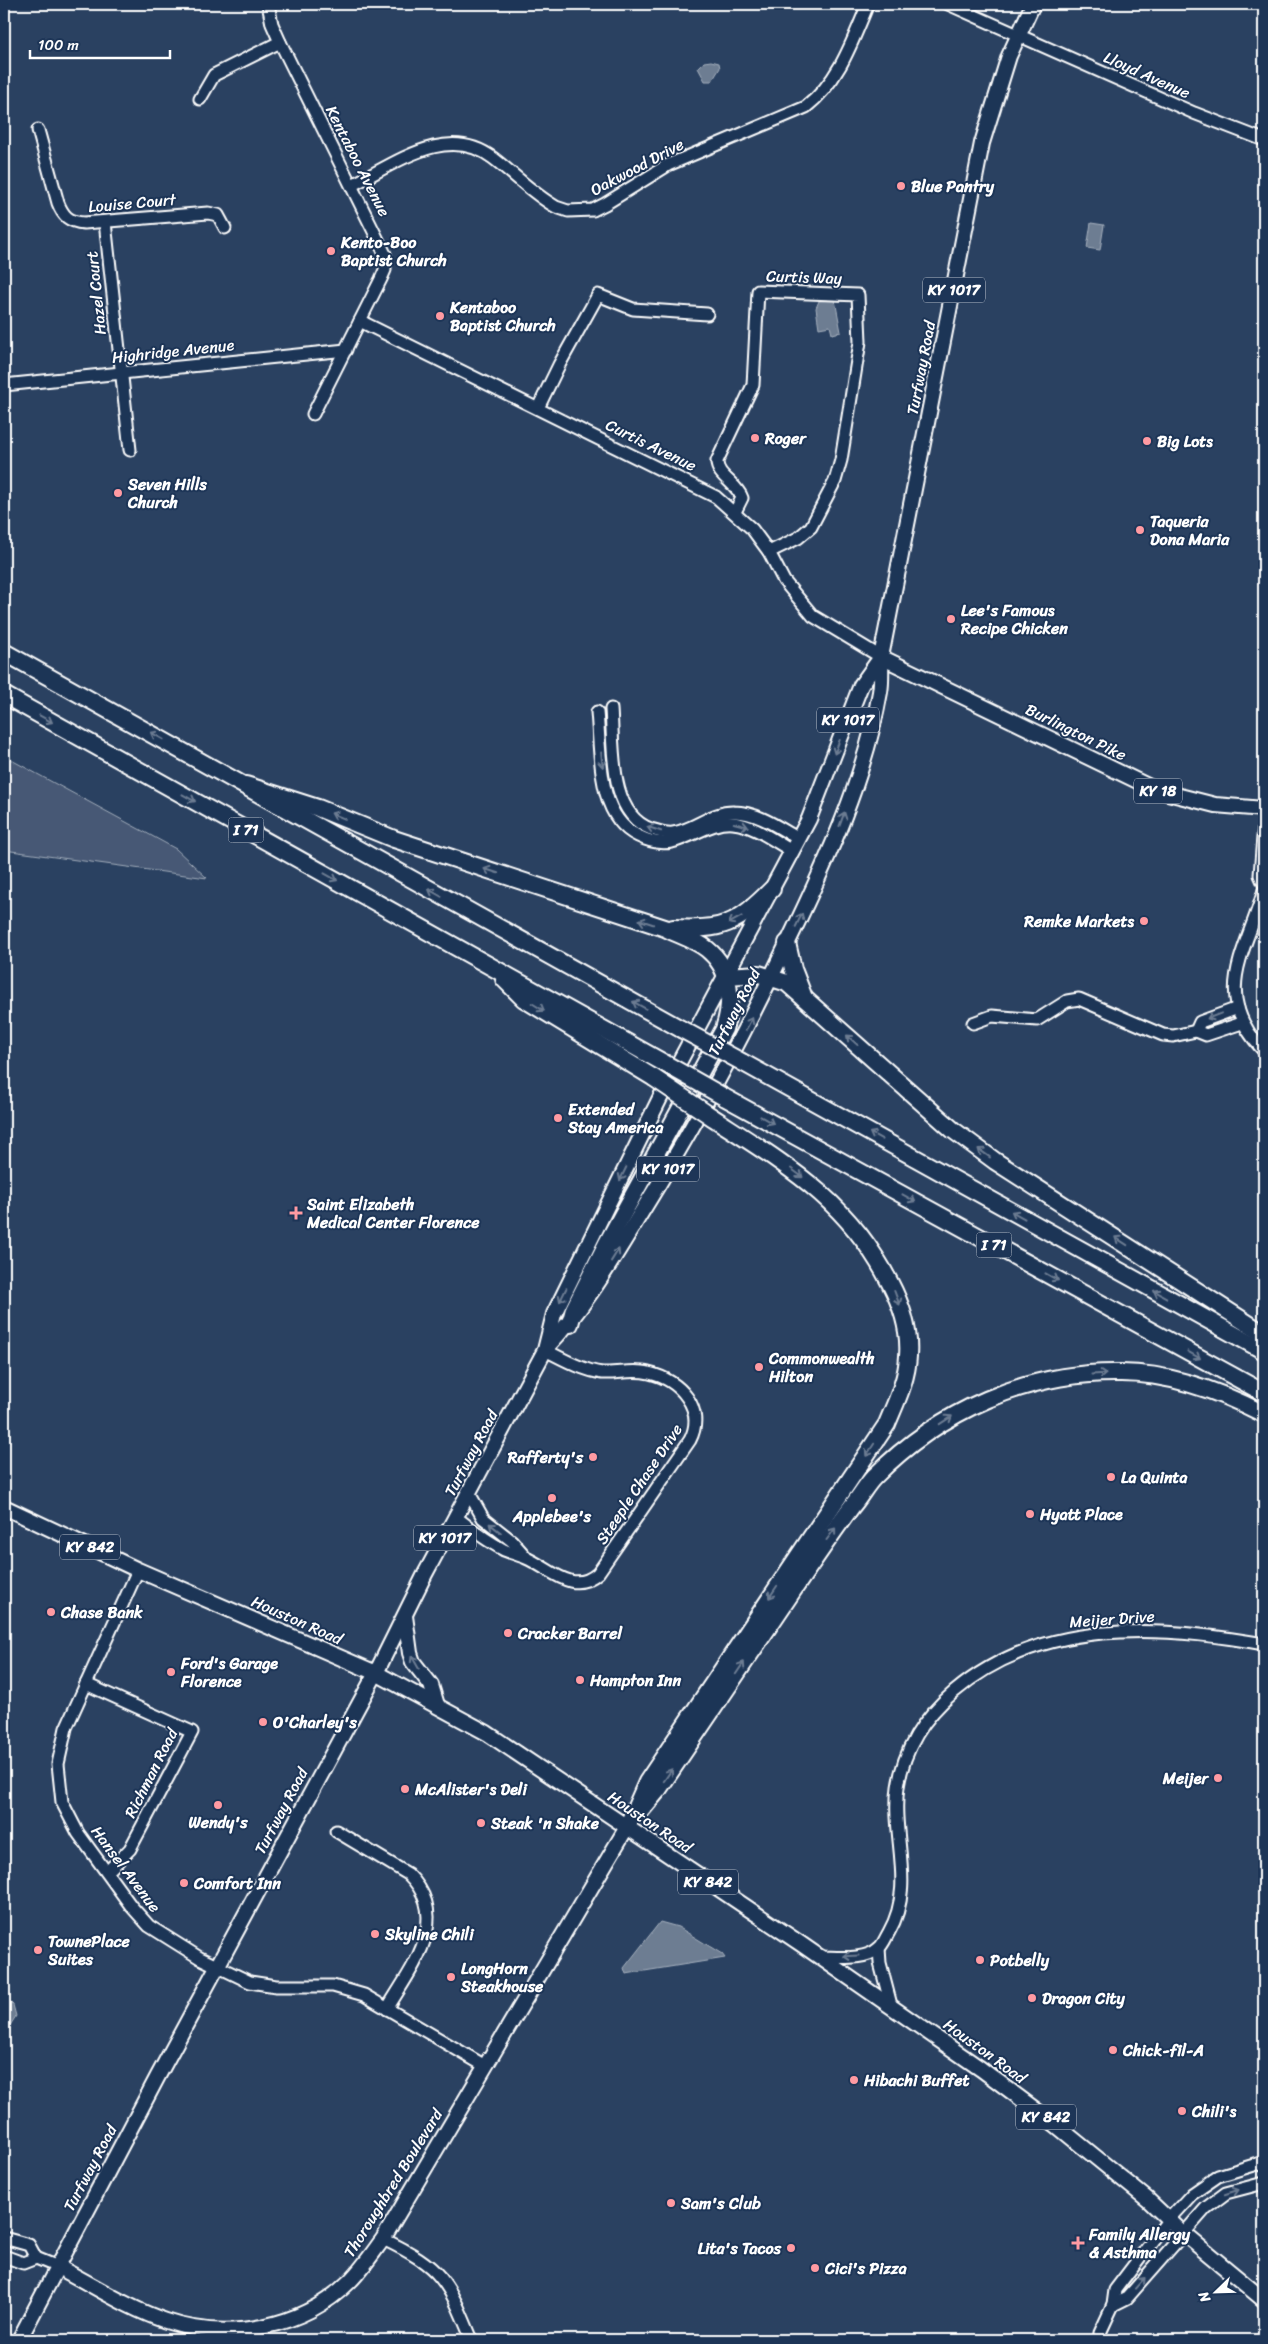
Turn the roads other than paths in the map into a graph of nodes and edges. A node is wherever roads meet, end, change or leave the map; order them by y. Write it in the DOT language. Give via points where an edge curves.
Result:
graph roads {
  1 [pos="268,4"];
  2 [pos="868,4"];
  3 [pos="948,4"];
  4 [pos="1033,4"];
  5 [pos="1019,35"];
  6 [pos="280,42"];
  7 [pos="200,98"];
  8 [pos="38,130"];
  9 [pos="1264,140"];
  10 [pos="352,185"];
  11 [pos="105,222"];
  12 [pos="225,228"];
  13 [pos="707,314"];
  14 [pos="360,321"];
  15 [pos="346,350"];
  16 [pos="121,373"];
  17 [pos="4,385"];
  18 [pos="538,408"];
  19 [pos="313,414"];
  20 [pos="130,450"];
  21 [pos="735,512"];
  22 [pos="769,552"];
  23 [pos="4,652"];
  24 [pos="881,656"];
  25 [pos="4,695"];
  26 [pos="611,709"];
  27 [pos="597,712"];
  28 [pos="246,785"];
  29 [pos="1264,810"];
  30 [pos="1264,824"];
  31 [pos="797,838"];
  32 [pos="792,851"];
  33 [pos="1264,884"];
  34 [pos="772,889"];
  35 [pos="1264,890"];
  36 [pos="665,928"];
  37 [pos="788,943"];
  38 [pos="488,964"];
  39 [pos="726,976"];
  40 [pos="772,976"];
  41 [pos="803,997"];
  42 [pos="1238,1008"];
  43 [pos="1242,1022"];
  44 [pos="973,1023"];
  45 [pos="1196,1030"];
  46 [pos="1264,1051"];
  47 [pos="570,1324"];
  48 [pos="1264,1334"];
  49 [pos="545,1350"];
  50 [pos="1264,1351"];
  51 [pos="1264,1393"];
  52 [pos="1264,1414"];
  53 [pos="470,1493"];
  54 [pos="4,1507"];
  55 [pos="456,1518"];
  56 [pos="527,1558"];
  57 [pos="138,1570"];
  58 [pos="405,1615"];
  59 [pos="1264,1644"];
  60 [pos="376,1673"];
  61 [pos="86,1684"];
  62 [pos="437,1705"];
  63 [pos="627,1827"];
  64 [pos="336,1831"];
  65 [pos="107,1872"];
  66 [pos="879,1948"];
  67 [pos="820,1957"];
  68 [pos="218,1966"];
  69 [pos="891,2005"];
  70 [pos="387,2009"];
  71 [pos="485,2066"];
  72 [pos="1264,2162"];
  73 [pos="1264,2182"];
  74 [pos="1169,2219"];
  75 [pos="1183,2233"];
  76 [pos="4,2238"];
  77 [pos="383,2239"];
  78 [pos="4,2256"];
  79 [pos="36,2258"];
  80 [pos="58,2267"];
  81 [pos="1264,2300"];
  82 [pos="1113,2305"];
  83 [pos="19,2340"];
  84 [pos="472,2340"];
  85 [pos="1099,2340"];
  1 -- 6 [label="street, Kentaboo Avenue"];
  2 -- 10 [label="street, Oakwood Drive" via="838,72 806,108 668,166 593,210 574,212 556,207 491,156 478,149 451,143 436,144"];
  3 -- 5 [label="street, Lloyd Avenue"];
  4 -- 5 [label="main road, Turfway Road / KY 1017"];
  5 -- 9 [label="street, Lloyd Avenue" via="1194,113"];
  5 -- 24 [label="main road, Turfway Road / KY 1017" via="999,85 982,143"];
  6 -- 7 [label="street" via="214,75"];
  6 -- 10 [label="street, Kentaboo Avenue"];
  8 -- 11 [label="street, Louise Court" via="58,203 65,216 75,222"];
  10 -- 14 [label="street, Kentaboo Avenue" via="382,245 386,261 381,279"];
  11 -- 12 [label="street, Louise Court" via="208,213 218,215"];
  11 -- 16 [label="street, Hazel Court"];
  13 -- 18 [label="street" via="633,309 598,295"];
  14 -- 15 [label="street, Kentaboo Avenue"];
  14 -- 18 [label="street, Curtis Avenue"];
  15 -- 16 [label="street, Highridge Avenue"];
  15 -- 19 [label="street, Kentaboo Avenue"];
  16 -- 17 [label="street, Highridge Avenue"];
  16 -- 20 [label="street, Hazel Court"];
  18 -- 21 [label="street, Curtis Avenue" via="699,486"];
  21 -- 22 [label="street, Curtis Avenue"];
  21 -- 22 [label="street, Curtis Way" via="742,498 740,490 718,468 717,460 753,385 758,291 858,295 860,342 835,481 811,527 798,538"];
  22 -- 24 [label="street, Curtis Avenue" via="784,581 813,616 828,628"];
  28 -- 23 [label="highway, I 71, one-way"];
  24 -- 29 [label="main road, Burlington Pike / KY 18" via="1156,790 1214,805"];
  24 -- 31 [label="main road, Turfway Road / KY 1017, one-way" via="861,685 809,819"];
  37 -- 24 [label="main road, Turfway Road / KY 1017, one-way" via="825,865 865,755 881,690"];
  25 -- 38 [label="highway, I 71, one-way"];
  31 -- 26 [label="street, one-way" via="765,820 733,812 671,833 643,824 623,802 618,787"];
  27 -- 32 [label="street, one-way" via="606,794 618,822 630,832 644,839 669,842 717,824 736,823 748,826"];
  36 -- 28 [label="highway, one-way" via="394,839 318,808"];
  50 -- 28 [label="highway, I 71, one-way, bridge" via="447,900"];
  30 -- 33 [label="street" via="1260,875"];
  31 -- 32 [label="main road, Turfway Road / KY 1017"];
  32 -- 34 [label="main road, Turfway Road / KY 1017"];
  34 -- 36 [label="highway, one-way" via="732,923 692,930"];
  34 -- 39 [label="main road, Turfway Road / KY 1017"];
  35 -- 42 [label="street" via="1237,965 1235,987"];
  36 -- 39 [label="highway" via="707,949 722,965"];
  37 -- 40 [label="main road, Turfway Road / KY 1017"];
  37 -- 41 [label="highway"];
  38 -- 51 [label="highway, I 71, one-way, bridge"];
  38 -- 63 [label="highway, one-way, bridge" via="524,999 654,1078 796,1172 839,1208 882,1266 897,1296 905,1323 908,1355 902,1388 887,1424 647,1782"];
  39 -- 40 [label="highway"];
  39 -- 47 [label="highway" via="730,1011 724,1029 607,1243 574,1309"];
  39 -- 49 [label="main road, Turfway Road / KY 1017, one-way" via="660,1098 554,1314"];
  40 -- 41 [label="highway" via="787,983"];
  47 -- 40 [label="main road, Turfway Road / KY 1017, one-way" via="689,1136"];
  48 -- 41 [label="highway, one-way" via="974,1146"];
  42 -- 43 [label="street"];
  42 -- 45 [label="street, one-way" via="1200,1022"];
  43 -- 45 [label="street" via="1206,1035"];
  43 -- 46 [label="street"];
  44 -- 45 [label="street" via="992,1016 1037,1020 1067,1001 1079,999 1163,1035"];
  47 -- 49 [label="main road, Turfway Road / KY 1017"];
  49 -- 53 [label="main road, Turfway Road / KY 1017"];
  49 -- 56 [label="street, Steeple Chase Drive" via="584,1369 603,1373 648,1372 662,1377 689,1399 694,1409 696,1429 591,1579 569,1581"];
  63 -- 52 [label="highway, one-way" via="658,1790 827,1540 874,1478 912,1444 947,1419 984,1400 1025,1385 1066,1376 1122,1373 1160,1377 1206,1390"];
  53 -- 55 [label="main road, Turfway Road / KY 1017"];
  56 -- 53 [label="street, Steeple Chase Drive, one-way" via="483,1518"];
  54 -- 57 [label="main road, Houston Road / KY 842"];
  55 -- 56 [label="street, Steeple Chase Drive" via="505,1550"];
  55 -- 58 [label="main road, Turfway Road / KY 1017"];
  57 -- 60 [label="main road, Houston Road / KY 842"];
  57 -- 61 [label="street, Hansel Avenue"];
  58 -- 60 [label="main road, Turfway Road / KY 1017"];
  62 -- 58 [label="main road, one-way" via="431,1686 413,1662"];
  59 -- 66 [label="street, Meijer Drive" via="1158,1631 1102,1632 1074,1636 1021,1651 982,1670 965,1683 928,1718 905,1759 898,1796 901,1899 893,1924"];
  60 -- 62 [label="main road, Houston Road / KY 842"];
  60 -- 68 [label="main road, Turfway Road / KY 1017"];
  61 -- 65 [label="street, Hansel Avenue" via="62,1742 58,1764 60,1790 71,1822"];
  61 -- 65 [label="street, Richman Road" via="192,1732 130,1849"];
  62 -- 63 [label="main road, Houston Road / KY 842" via="487,1733"];
  63 -- 67 [label="main road, Houston Road / KY 842"];
  63 -- 71 [label="main road, Thoroughbred Boulevard"];
  64 -- 70 [label="street" via="408,1874 416,1882 427,1906 429,1924 425,1941"];
  65 -- 68 [label="street, Hansel Avenue" via="149,1926"];
  66 -- 67 [label="street, one-way" via="854,1957"];
  66 -- 69 [label="street"];
  67 -- 69 [label="main road, Houston Road / KY 842"];
  68 -- 70 [label="street, Hansel Avenue" via="261,1985 333,1986 364,1995"];
  68 -- 80 [label="main road, Turfway Road / KY 1017"];
  69 -- 74 [label="main road, Houston Road / KY 842" via="1056,2125"];
  70 -- 71 [label="street, Hansel Avenue"];
  71 -- 77 [label="main road, Thoroughbred Boulevard"];
  72 -- 74 [label="street" via="1211,2179"];
  75 -- 73 [label="street, one-way" via="1218,2197"];
  74 -- 75 [label="main road, Houston Road / KY 842"];
  74 -- 82 [label="street" via="1115,2290"];
  75 -- 81 [label="main road, Houston Road / KY 842"];
  82 -- 75 [label="street, one-way" via="1127,2298"];
  76 -- 79 [label="street" via="29,2245"];
  77 -- 80 [label="main road, Thoroughbred Boulevard" via="349,2282 331,2296 291,2318 248,2330 202,2330 164,2320"];
  77 -- 84 [label="street" via="425,2262 441,2276"];
  78 -- 79 [label="street" via="23,2262"];
  79 -- 80 [label="street"];
  80 -- 83 [label="main road, Turfway Road"];
  82 -- 85 [label="street"];
}
